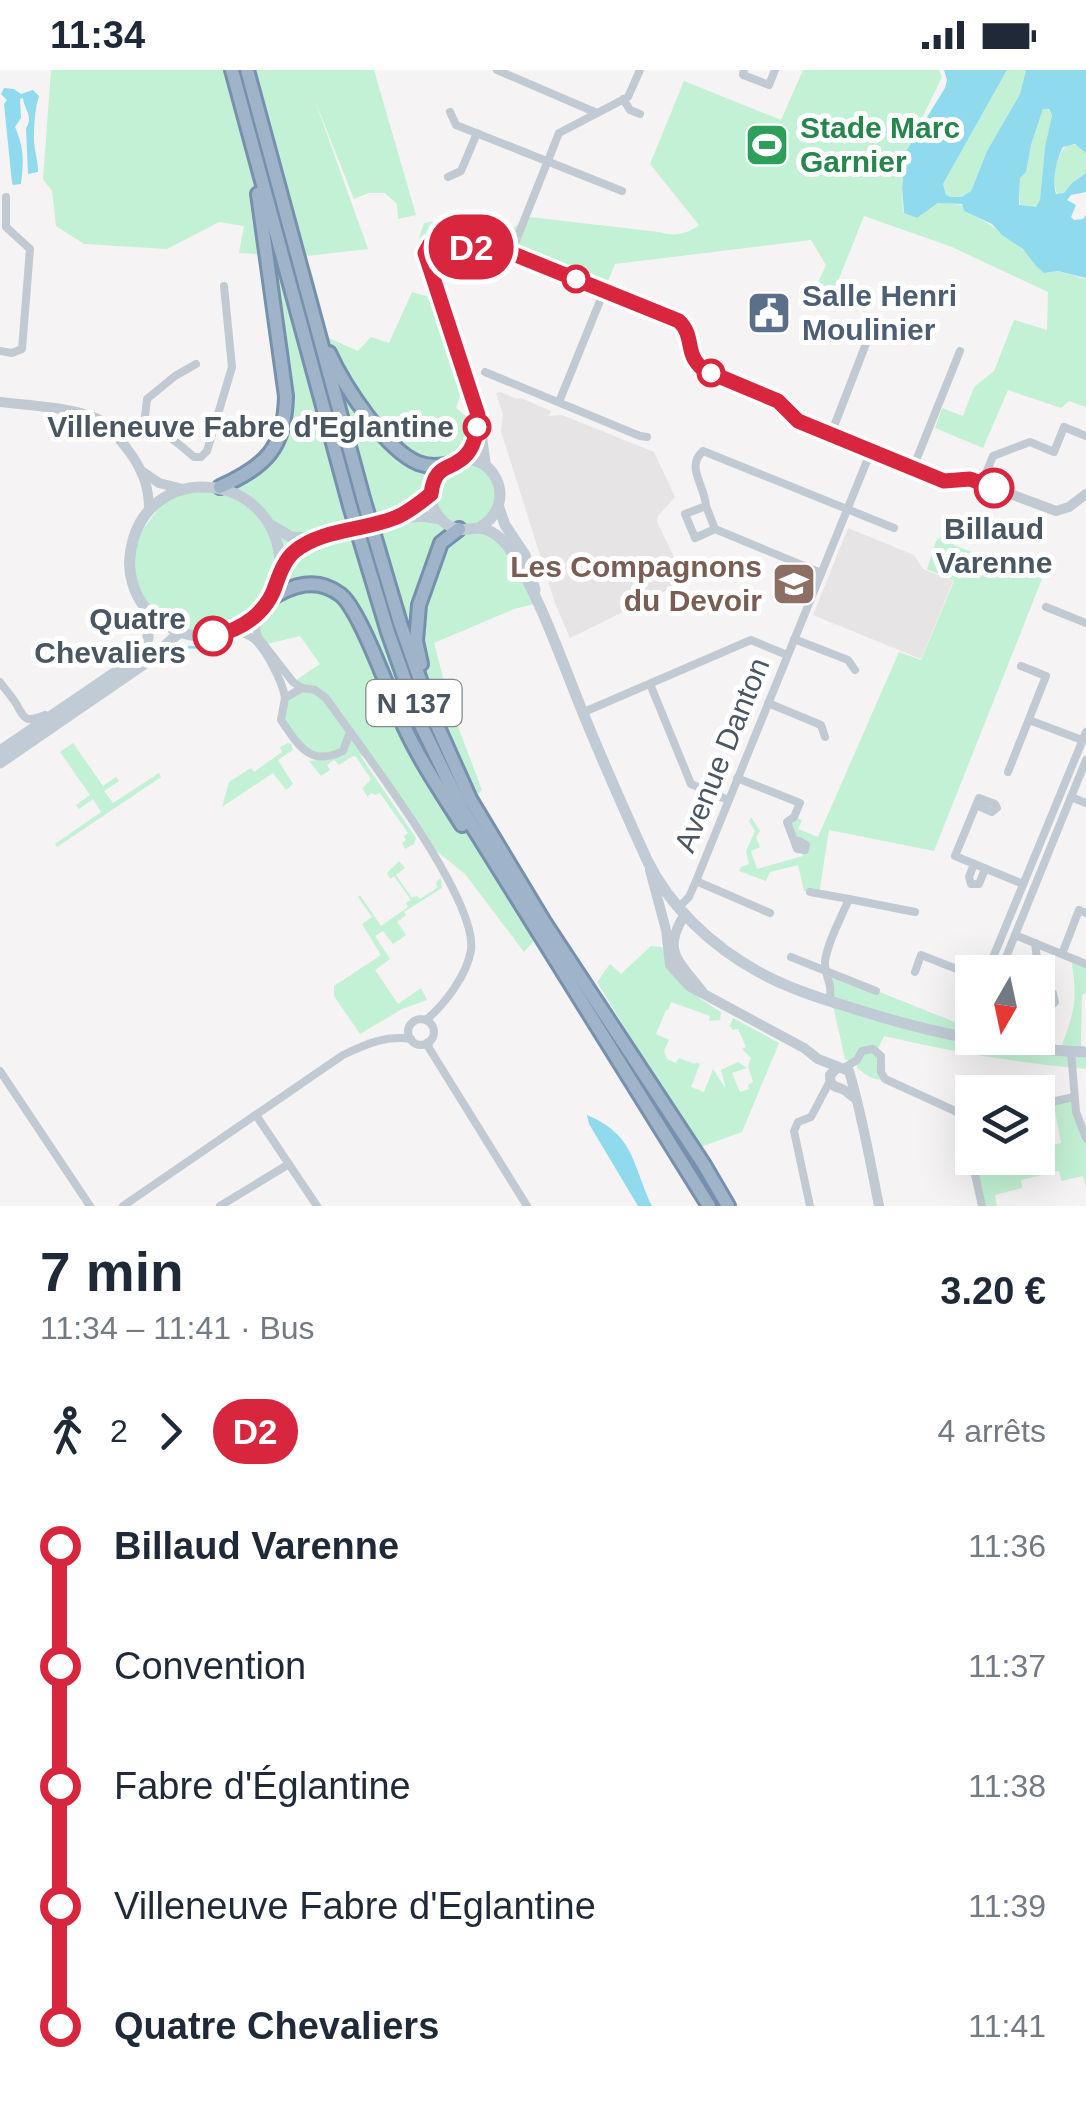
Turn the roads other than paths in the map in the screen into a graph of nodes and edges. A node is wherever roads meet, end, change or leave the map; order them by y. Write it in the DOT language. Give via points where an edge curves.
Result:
graph roads {
  1 [pos="232,70"];
  2 [pos="247,70"];
  3 [pos="496,70"];
  4 [pos="640,70"];
  5 [pos="744,70"];
  6 [pos="775,70"];
  7 [pos="623,99"];
  8 [pos="450,112"];
  9 [pos="597,113"];
  10 [pos="640,114"];
  11 [pos="477,134"];
  12 [pos="250,142"];
  13 [pos="548,162"];
  14 [pos="448,178"];
  15 [pos="622,191"];
  16 [pos="6,197"];
  17 [pos="511,253"];
  18 [pos="224,286"];
  19 [pos="604,291"];
  20 [pos="312,314"];
  21 [pos="876,318"];
  22 [pos="960,351"];
  23 [pos="0,352"];
  24 [pos="196,364"];
  25 [pos="486,372"];
  26 [pos="0,402"];
  27 [pos="559,402"];
  28 [pos="478,415"];
  29 [pos="144,426"];
  30 [pos="114,432"];
  31 [pos="830,434"];
  32 [pos="1086,436"];
  33 [pos="647,437"];
  34 [pos="871,451"];
  35 [pos="455,462"];
  36 [pos="486,466"];
  37 [pos="913,468"];
  38 [pos="142,472"];
  39 [pos="982,483"];
  40 [pos="220,487"];
  41 [pos="183,489"];
  42 [pos="431,494"];
  43 [pos="1086,494"];
  44 [pos="499,506"];
  45 [pos="706,506"];
  46 [pos="149,509"];
  47 [pos="847,510"];
  48 [pos="392,519"];
  49 [pos="441,519"];
  50 [pos="271,524"];
  51 [pos="479,528"];
  52 [pos="894,528"];
  53 [pos="459,529"];
  54 [pos="715,529"];
  55 [pos="318,539"];
  56 [pos="280,572"];
  57 [pos="821,573"];
  58 [pos="537,600"];
  59 [pos="267,603"];
  60 [pos="1046,607"];
  61 [pos="149,612"];
  62 [pos="1086,623"];
  63 [pos="180,632"];
  64 [pos="231,632"];
  65 [pos="794,640"];
  66 [pos="788,655"];
  67 [pos="1022,666"];
  68 [pos="856,670"];
  69 [pos="1046,676"];
  70 [pos="1058,680"];
  71 [pos="0,682"];
  72 [pos="650,684"];
  73 [pos="302,688"];
  74 [pos="285,698"];
  75 [pos="768,703"];
  76 [pos="60,710"];
  77 [pos="584,712"];
  78 [pos="432,714"];
  79 [pos="1030,720"];
  80 [pos="350,732"];
  81 [pos="1084,736"];
  82 [pos="825,738"];
  83 [pos="0,750"];
  84 [pos="343,750"];
  85 [pos="368,758"];
  86 [pos="1086,760"];
  87 [pos="0,763"];
  88 [pos="1008,772"];
  89 [pos="737,778"];
  90 [pos="1071,798"];
  91 [pos="728,800"];
  92 [pos="1086,803"];
  93 [pos="976,805"];
  94 [pos="796,846"];
  95 [pos="650,864"];
  96 [pos="974,864"];
  97 [pos="986,869"];
  98 [pos="696,881"];
  99 [pos="1024,884"];
  100 [pos="810,892"];
  101 [pos="1074,896"];
  102 [pos="848,899"];
  103 [pos="682,910"];
  104 [pos="1082,911"];
  105 [pos="915,912"];
  106 [pos="770,914"];
  107 [pos="1073,924"];
  108 [pos="700,930"];
  109 [pos="1086,930"];
  110 [pos="539,935"];
  111 [pos="1015,936"];
  112 [pos="670,937"];
  113 [pos="1034,943"];
  114 [pos="1062,954"];
  115 [pos="994,955"];
  116 [pos="1007,955"];
  117 [pos="1036,955"];
  118 [pos="792,957"];
  119 [pos="1086,964"];
  120 [pos="955,969"];
  121 [pos="825,970"];
  122 [pos="915,972"];
  123 [pos="876,991"];
  124 [pos="830,1001"];
  125 [pos="429,1023"];
  126 [pos="409,1028"];
  127 [pos="955,1035"];
  128 [pos="398,1037"];
  129 [pos="411,1040"];
  130 [pos="428,1042"];
  131 [pos="1055,1049"];
  132 [pos="1071,1051"];
  133 [pos="1086,1052"];
  134 [pos="0,1071"];
  135 [pos="840,1079"];
  136 [pos="1074,1097"];
  137 [pos="1055,1101"];
  138 [pos="955,1111"];
  139 [pos="256,1114"];
  140 [pos="1086,1138"];
  141 [pos="288,1164"];
  142 [pos="975,1175"];
  143 [pos="234,1202"];
  144 [pos="90,1206"];
  145 [pos="123,1206"];
  146 [pos="220,1206"];
  147 [pos="317,1206"];
  148 [pos="528,1206"];
  149 [pos="709,1206"];
  150 [pos="728,1206"];
  151 [pos="810,1206"];
  152 [pos="880,1206"];
  153 [pos="982,1206"];
  1 -- 12 [label="highway, N 137"];
  2 -- 20 [label="highway, N 137"];
  3 -- 9 [label="street"];
  4 -- 7 [label="street"];
  5 -- 6 [label="street" via="742,75 769,85"];
  7 -- 9 [label="street"];
  7 -- 10 [label="street"];
  8 -- 11 [label="street" via="456,124"];
  9 -- 13 [label="street" via="559,133"];
  11 -- 13 [label="street"];
  11 -- 14 [label="street" via="460,171"];
  12 -- 40 [label="highway, N 137" via="286,418 265,460"];
  12 -- 110 [label="highway, N 137" via="401,669 462,811"];
  13 -- 15 [label="street"];
  13 -- 17 [label="street"];
  16 -- 23 [label="street" via="6,227 30,249 22,349"];
  17 -- 19 [label="street"];
  17 -- 28 [label="street" via="439,242 425,253"];
  18 -- 29 [label="street" via="232,367 207,451 194,457 173,437"];
  19 -- 27 [label="street"];
  19 -- 31 [label="street" via="679,321 692,358 704,370 778,401 798,421"];
  20 -- 35 [label="highway" via="366,414 405,454 430,466"];
  20 -- 78 [label="highway, N 137"];
  21 -- 31 [label="street"];
  22 -- 37 [label="street"];
  24 -- 29 [label="street" via="148,400"];
  25 -- 27 [label="street"];
  26 -- 30 [label="street" via="85,414"];
  27 -- 33 [label="street"];
  28 -- 35 [label="street" via="474,442"];
  28 -- 36 [label="street"];
  29 -- 30 [label="street" via="131,423"];
  30 -- 38 [label="street"];
  31 -- 34 [label="street"];
  32 -- 39 [label="street" via="1064,426 1054,452 1030,442 993,456"];
  34 -- 37 [label="street"];
  34 -- 47 [label="street, Avenue Danton"];
  35 -- 36 [label="main road"];
  35 -- 42 [label="main road" via="436,477"];
  36 -- 44 [label="main road" via="499,483"];
  37 -- 39 [label="street" via="944,481"];
  38 -- 41 [label="street"];
  38 -- 46 [label="street"];
  39 -- 43 [label="street" via="1056,511"];
  40 -- 41 [label="main road"];
  40 -- 50 [label="main road" via="257,507"];
  41 -- 46 [label="main road"];
  42 -- 48 [label="main road"];
  42 -- 49 [label="main road"];
  44 -- 51 [label="main road"];
  44 -- 58 [label="main road" via="525,555"];
  45 -- 47 [label="street" via="694,468 699,453 708,452"];
  45 -- 54 [label="street"];
  45 -- 54 [label="street" via="685,514 695,538"];
  46 -- 61 [label="main road" via="135,531 128,568"];
  47 -- 52 [label="street"];
  47 -- 57 [label="street, Avenue Danton"];
  48 -- 49 [label="main road"];
  48 -- 55 [label="main road, bridge"];
  49 -- 53 [label="main road"];
  50 -- 55 [label="main road" via="291,538"];
  50 -- 56 [label="main road"];
  51 -- 53 [label="main road"];
  51 -- 58 [label="main road" via="508,547"];
  53 -- 78 [label="highway" via="441,543 420,605 416,642"];
  54 -- 57 [label="street"];
  55 -- 56 [label="main road" via="294,552"];
  56 -- 59 [label="main road"];
  57 -- 65 [label="street, Avenue Danton"];
  58 -- 77 [label="main road"];
  59 -- 64 [label="main road"];
  59 -- 73 [label="street" via="258,636"];
  59 -- 110 [label="highway" via="300,583 342,596 434,781"];
  60 -- 62 [label="street"];
  61 -- 63 [label="main road"];
  61 -- 76 [label="main road" via="139,656"];
  63 -- 64 [label="main road"];
  63 -- 87 [label="main road" via="143,666"];
  64 -- 74 [label="street" via="254,639"];
  65 -- 66 [label="street, Avenue Danton"];
  65 -- 68 [label="street" via="848,660"];
  66 -- 72 [label="street" via="751,640"];
  66 -- 75 [label="street, Avenue Danton"];
  67 -- 69 [label="street"];
  69 -- 70 [label="street"];
  69 -- 79 [label="street"];
  71 -- 76 [label="street" via="20,713 33,720"];
  72 -- 77 [label="street"];
  72 -- 91 [label="street" via="691,784"];
  73 -- 74 [label="street"];
  73 -- 80 [label="street" via="326,698"];
  74 -- 84 [label="street" via="282,720 307,752 319,758"];
  75 -- 82 [label="street" via="821,726"];
  75 -- 89 [label="street, Avenue Danton"];
  76 -- 83 [label="main road"];
  77 -- 95 [label="main road"];
  78 -- 150 [label="highway, N 137" via="479,815"];
  79 -- 81 [label="street"];
  79 -- 88 [label="street"];
  80 -- 84 [label="street"];
  80 -- 85 [label="street"];
  81 -- 99 [label="street"];
  84 -- 85 [label="street"];
  85 -- 125 [label="street" via="447,876 467,920 466,966"];
  86 -- 90 [label="street"];
  89 -- 91 [label="street, Avenue Danton"];
  89 -- 94 [label="street" via="800,803 786,822"];
  90 -- 92 [label="street"];
  90 -- 111 [label="street"];
  91 -- 98 [label="street, Avenue Danton"];
  93 -- 96 [label="street" via="955,856"];
  95 -- 103 [label="main road"];
  95 -- 112 [label="street"];
  96 -- 97 [label="street"];
  96 -- 97 [label="street" via="971,884 979,884"];
  97 -- 99 [label="street"];
  98 -- 103 [label="street, Avenue Danton"];
  98 -- 106 [label="street"];
  99 -- 115 [label="street"];
  100 -- 102 [label="street"];
  101 -- 104 [label="street"];
  102 -- 105 [label="street"];
  102 -- 121 [label="street"];
  103 -- 108 [label="main road"];
  103 -- 112 [label="street"];
  104 -- 107 [label="street"];
  107 -- 109 [label="street"];
  107 -- 114 [label="street"];
  108 -- 112 [label="street"];
  108 -- 124 [label="main road" via="762,974"];
  110 -- 149 [label="highway, N 137"];
  111 -- 113 [label="street"];
  111 -- 116 [label="street"];
  112 -- 135 [label="street" via="676,960 702,992 804,1048"];
  113 -- 114 [label="street"];
  113 -- 117 [label="street"];
  114 -- 119 [label="street"];
  118 -- 121 [label="street"];
  120 -- 122 [label="street" via="922,956"];
  121 -- 123 [label="street"];
  121 -- 124 [label="street"];
  124 -- 127 [label="main road"];
  125 -- 126 [label="street" via="417,1020"];
  125 -- 130 [label="street" via="434,1033"];
  126 -- 128 [label="street"];
  126 -- 129 [label="street"];
  128 -- 129 [label="street"];
  128 -- 139 [label="street" via="344,1055"];
  129 -- 130 [label="street"];
  130 -- 148 [label="street"];
  131 -- 132 [label="main road"];
  132 -- 133 [label="main road"];
  132 -- 136 [label="street"];
  134 -- 144 [label="street"];
  135 -- 138 [label="street" via="865,1050 877,1051 883,1077"];
  135 -- 151 [label="street" via="794,1130"];
  135 -- 152 [label="street" via="860,1111"];
  136 -- 137 [label="street"];
  136 -- 140 [label="street"];
  139 -- 141 [label="street"];
  139 -- 145 [label="street"];
  141 -- 143 [label="street"];
  141 -- 147 [label="street"];
  142 -- 153 [label="street"];
  143 -- 146 [label="street"];
}
